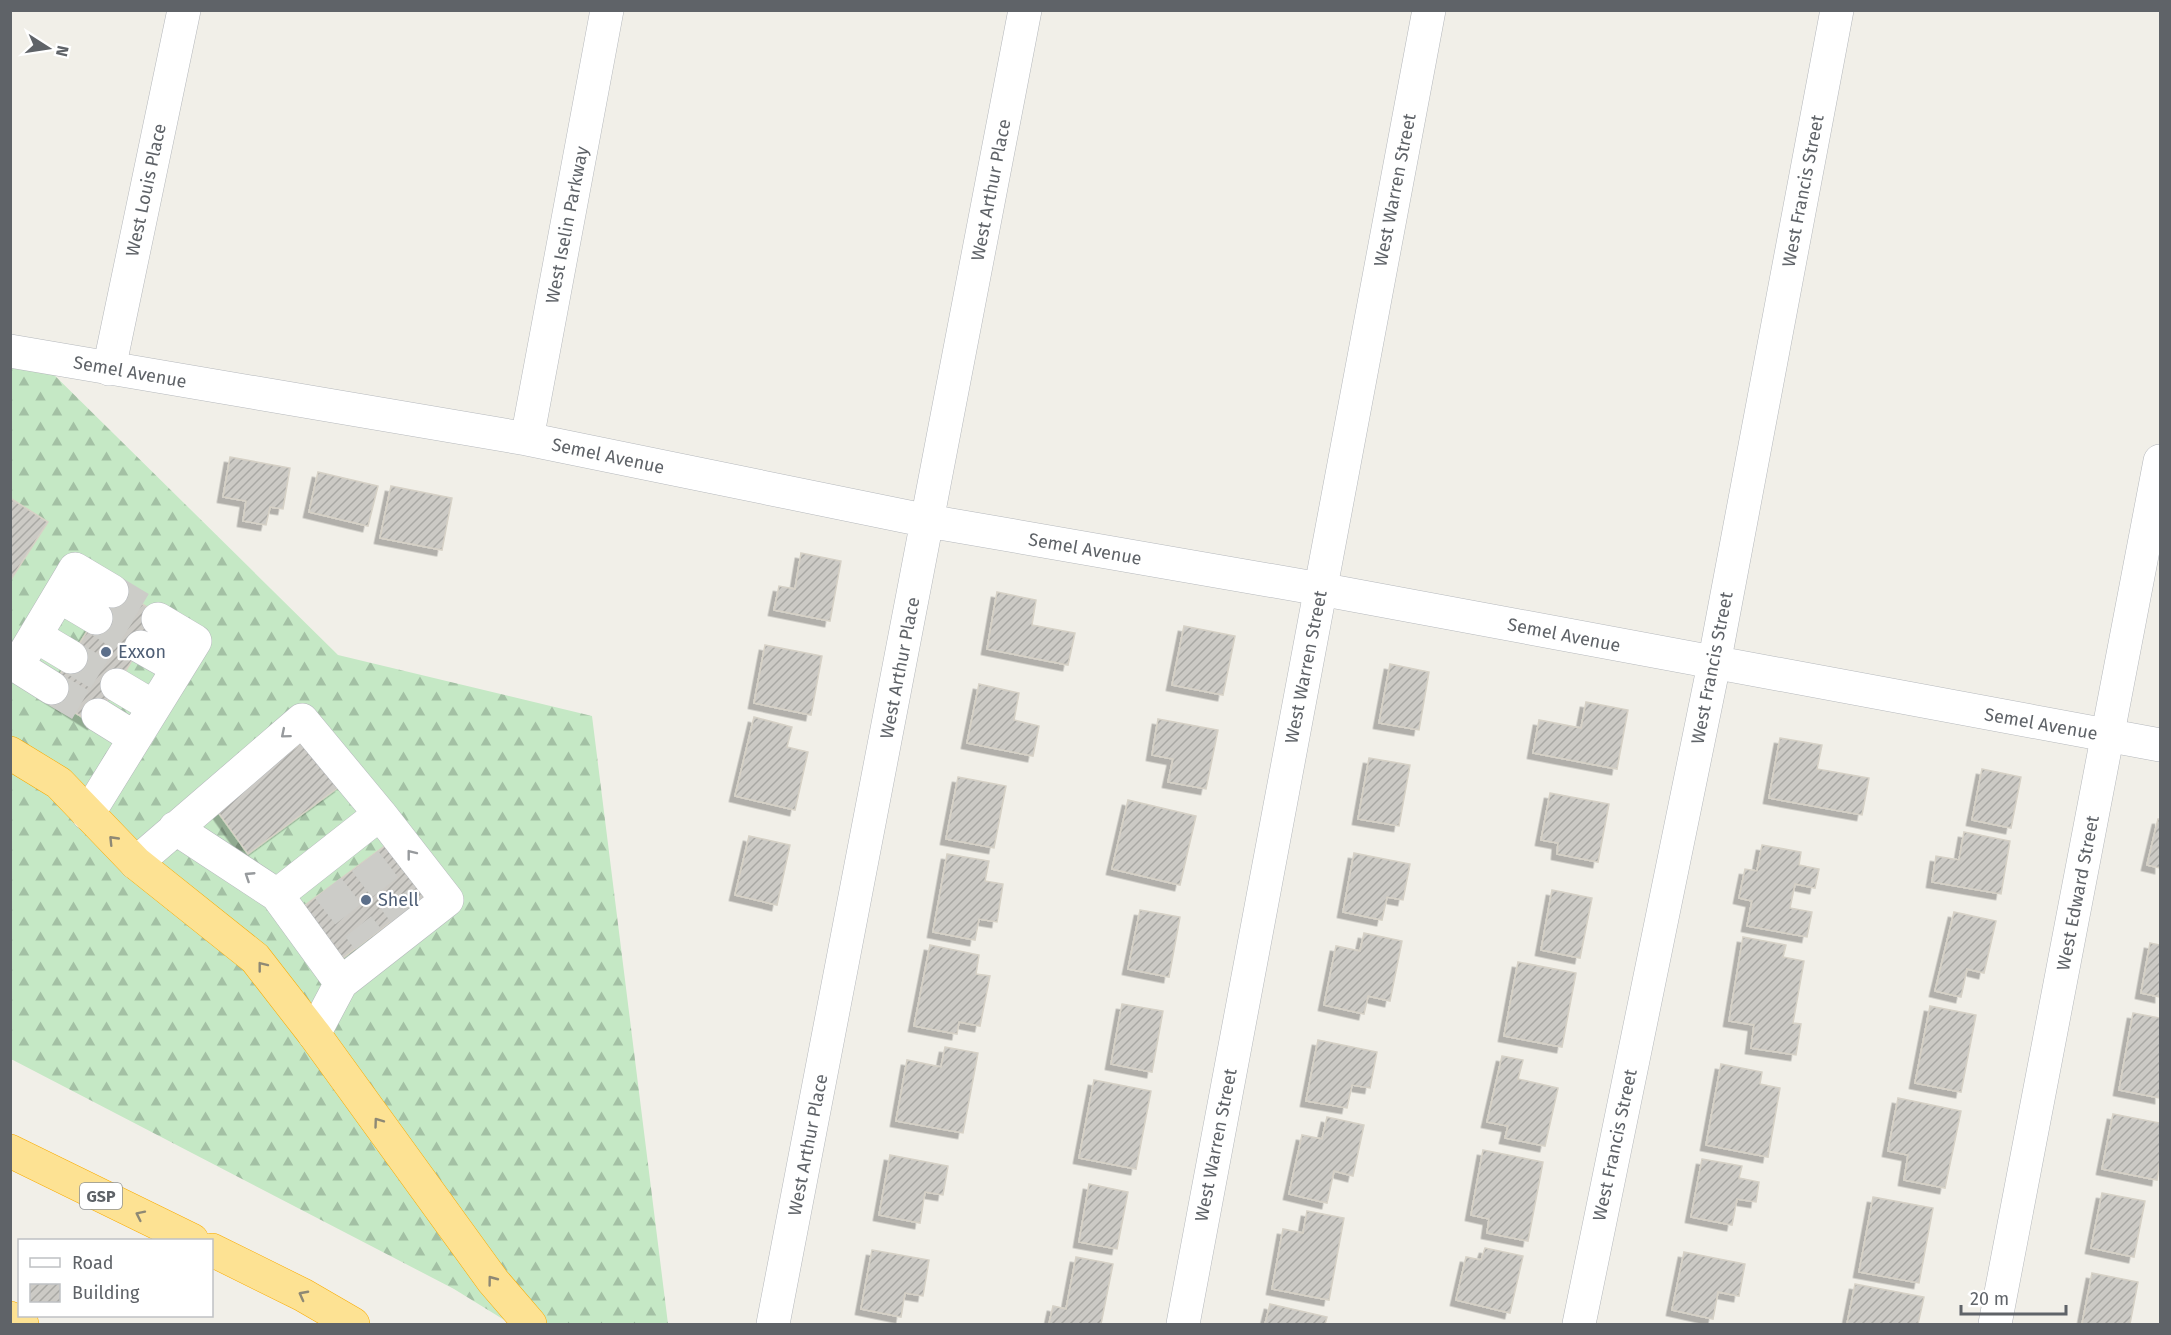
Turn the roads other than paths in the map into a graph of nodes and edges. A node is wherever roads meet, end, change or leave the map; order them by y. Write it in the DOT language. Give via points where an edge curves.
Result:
graph roads {
  1 [pos="184,10"];
  2 [pos="607,10"];
  3 [pos="1025,10"];
  4 [pos="1429,10"];
  5 [pos="1838,10"];
  6 [pos="10,351"];
  7 [pos="109,369"];
  8 [pos="527,439"];
  9 [pos="2160,460"];
  10 [pos="928,521"];
  11 [pos="1320,589"];
  12 [pos="104,605"];
  13 [pos="149,633"];
  14 [pos="36,636"];
  15 [pos="71,657"];
  16 [pos="1714,664"];
  17 [pos="14,665"];
  18 [pos="117,685"];
  19 [pos="52,688"];
  20 [pos="154,707"];
  21 [pos="98,716"];
  22 [pos="2108,736"];
  23 [pos="135,738"];
  24 [pos="2160,746"];
  25 [pos="10,753"];
  26 [pos="88,814"];
  27 [pos="380,814"];
  28 [pos="175,828"];
  29 [pos="136,863"];
  30 [pos="277,895"];
  31 [pos="341,983"];
  32 [pos="314,1034"];
  33 [pos="10,1152"];
  34 [pos="190,1239"];
  35 [pos="213,1250"];
  36 [pos="10,1318"];
  37 [pos="22,1324"];
  38 [pos="353,1324"];
  39 [pos="530,1324"];
  40 [pos="773,1324"];
  41 [pos="1183,1324"];
  42 [pos="1579,1324"];
  43 [pos="1995,1324"];
  1 -- 7 [label="street, West Louis Place"];
  2 -- 8 [label="street, West Iselin Parkway"];
  3 -- 10 [label="street, West Arthur Place"];
  4 -- 11 [label="street, West Warren Street"];
  5 -- 16 [label="street, West Francis Street"];
  6 -- 7 [label="street, Semel Avenue"];
  7 -- 8 [label="street, Semel Avenue"];
  8 -- 10 [label="street, Semel Avenue"];
  9 -- 22 [label="street, West Edward Street"];
  10 -- 11 [label="street, Semel Avenue"];
  10 -- 40 [label="street, West Arthur Place"];
  11 -- 16 [label="street, Semel Avenue"];
  11 -- 41 [label="street, West Warren Street"];
  12 -- 14 [label="street" via="75,569"];
  13 -- 20 [label="street" via="178,668"];
  14 -- 15 [label="street"];
  14 -- 17 [label="street"];
  16 -- 22 [label="street, Semel Avenue"];
  16 -- 42 [label="street, West Francis Street"];
  17 -- 19 [label="street"];
  18 -- 20 [label="street"];
  20 -- 23 [label="street"];
  21 -- 23 [label="street"];
  22 -- 24 [label="street, Semel Avenue"];
  22 -- 43 [label="street, West Edward Street"];
  23 -- 26 [label="street"];
  25 -- 26 [label="highway" via="59,783"];
  29 -- 26 [label="highway, one-way"];
  27 -- 28 [label="street, one-way" via="302,720"];
  27 -- 30 [label="street" via="357,850 320,878"];
  31 -- 27 [label="street, one-way" via="373,946 409,919 447,900"];
  28 -- 29 [label="street"];
  30 -- 28 [label="street, one-way"];
  32 -- 29 [label="highway, one-way" via="255,958"];
  30 -- 31 [label="street"];
  31 -- 32 [label="street"];
  39 -- 32 [label="highway, one-way" via="493,1281"];
  34 -- 33 [label="highway, GSP, one-way"];
  38 -- 35 [label="highway, one-way"];
  36 -- 37 [label="highway"];
}
